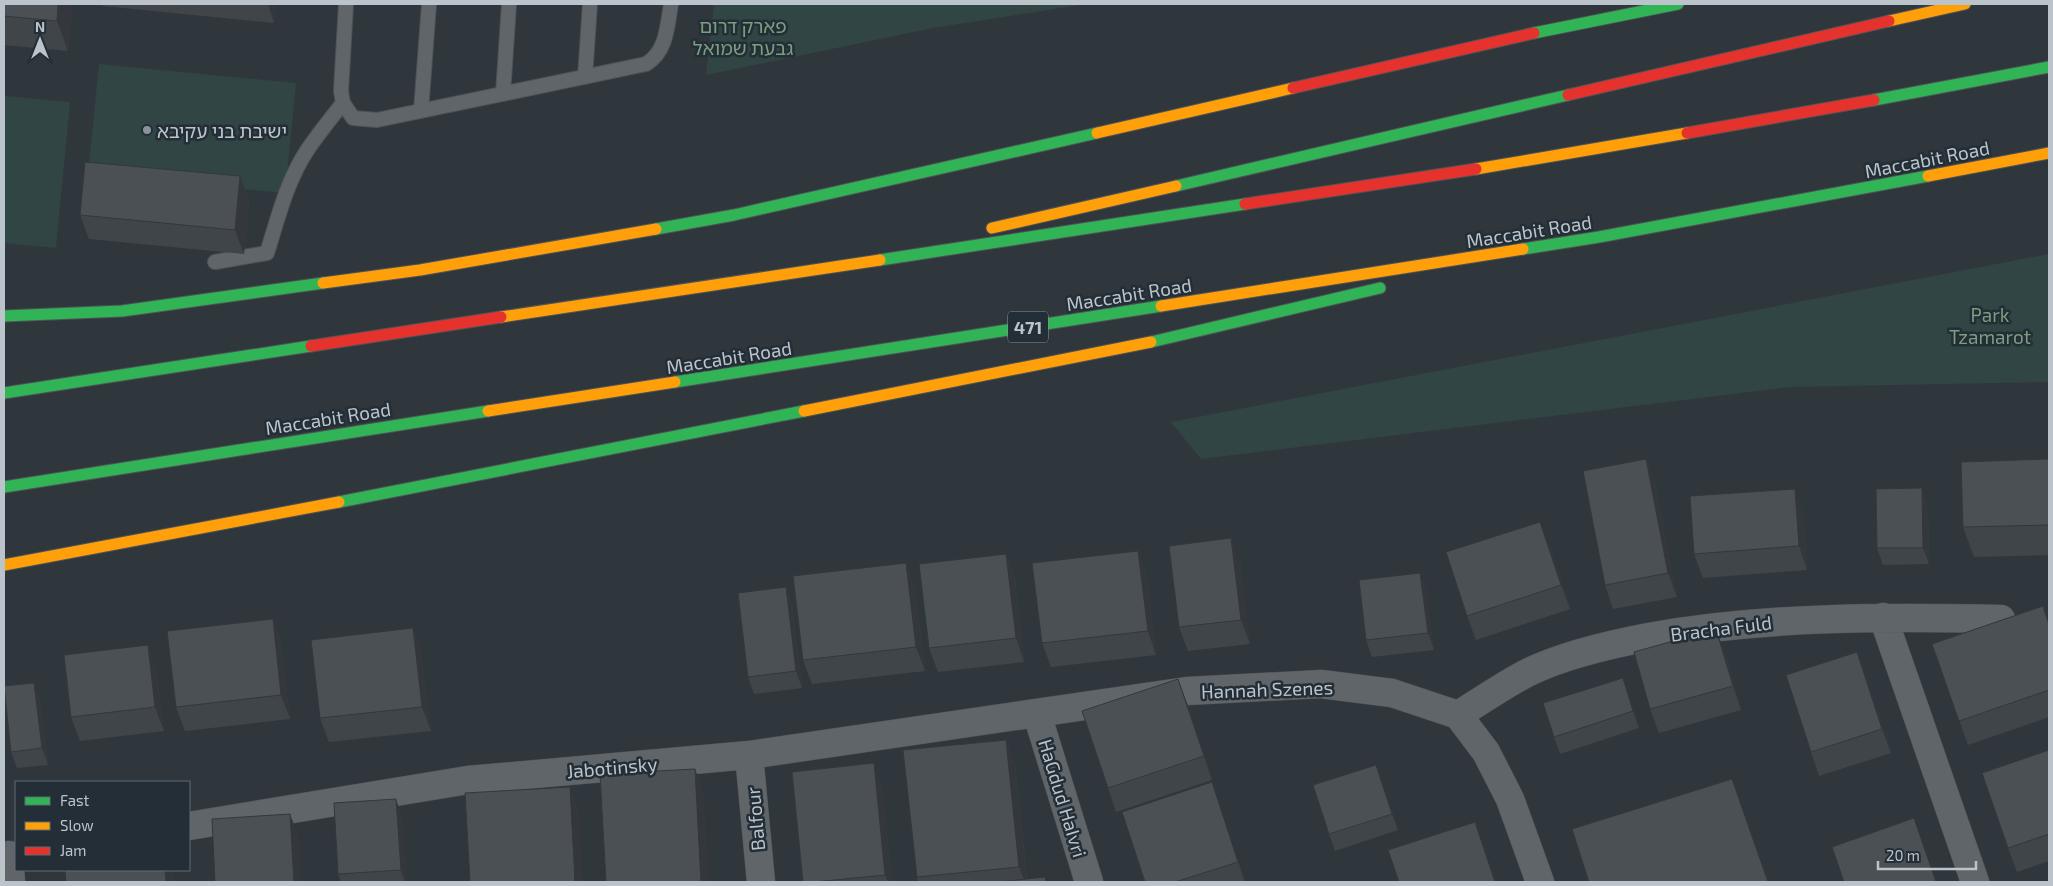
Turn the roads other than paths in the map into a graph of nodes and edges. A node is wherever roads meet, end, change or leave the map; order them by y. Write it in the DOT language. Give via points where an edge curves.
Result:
graph roads {
  1 [pos="346,4"];
  2 [pos="429,4"];
  3 [pos="509,4"];
  4 [pos="590,4"];
  5 [pos="671,4"];
  6 [pos="1678,4"];
  7 [pos="1966,4"];
  8 [pos="2049,67"];
  9 [pos="585,77"];
  10 [pos="503,94"];
  11 [pos="343,103"];
  12 [pos="421,111"];
  13 [pos="2049,152"];
  14 [pos="983,230"];
  15 [pos="954,237"];
  16 [pos="1599,237"];
  17 [pos="215,262"];
  18 [pos="1443,274"];
  19 [pos="789,275"];
  20 [pos="1394,285"];
  21 [pos="4,316"];
  22 [pos="4,393"];
  23 [pos="4,487"];
  24 [pos="4,565"];
  25 [pos="1883,617"];
  26 [pos="2002,619"];
  27 [pos="1037,714"];
  28 [pos="1458,715"];
  29 [pos="750,755"];
  30 [pos="190,826"];
  31 [pos="10,855"];
  32 [pos="11,882"];
  33 [pos="761,882"];
  34 [pos="1089,882"];
  35 [pos="1540,882"];
  36 [pos="1976,882"];
  1 -- 11 [label="lane"];
  2 -- 12 [label="lane"];
  3 -- 10 [label="lane"];
  4 -- 9 [label="lane"];
  5 -- 9 [label="lane" via="664,42 657,57 646,64"];
  6 -- 21 [label="main road" via="1531,34 734,214 410,272 122,311"];
  7 -- 14 [label="main road"];
  8 -- 19 [label="main road" via="1483,168"];
  9 -- 10 [label="lane"];
  10 -- 12 [label="lane"];
  11 -- 12 [label="lane" via="353,118 377,120"];
  11 -- 17 [label="lane" via="307,150 295,172 267,253"];
  13 -- 16 [label="main road, Maccabit Road / 471"];
  15 -- 19 [label="main road"];
  16 -- 18 [label="main road"];
  16 -- 23 [label="main road, Maccabit Road / 471"];
  19 -- 22 [label="main road"];
  20 -- 24 [label="main road" via="1132,346 280,514"];
  25 -- 26 [label="street, Bracha Fuld"];
  25 -- 28 [label="street, Bracha Fuld" via="1769,622 1677,632 1606,645 1530,671"];
  25 -- 36 [label="street"];
  27 -- 28 [label="street, Hannah Szenes" via="1187,692 1321,684 1392,693"];
  27 -- 29 [label="street, Jabotinsky"];
  27 -- 34 [label="street, HaGdud HaIvri"];
  28 -- 35 [label="street" via="1486,752 1510,799"];
  29 -- 30 [label="street, Jabotinsky" via="468,780"];
  29 -- 33 [label="street, Balfour"];
  31 -- 32 [label="street"];
}
